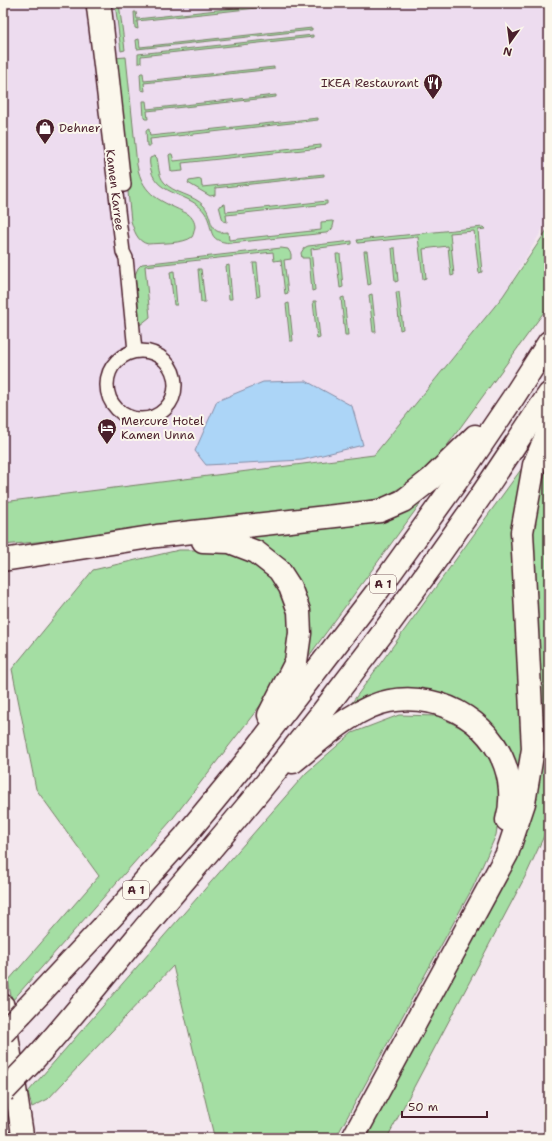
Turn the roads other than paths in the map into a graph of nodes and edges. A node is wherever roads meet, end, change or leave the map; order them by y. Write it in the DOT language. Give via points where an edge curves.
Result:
graph roads {
  1 [pos="93,3"];
  2 [pos="104,3"];
  3 [pos="126,258"];
  4 [pos="549,342"];
  5 [pos="135,351"];
  6 [pos="549,394"];
  7 [pos="513,398"];
  8 [pos="549,429"];
  9 [pos="4,571"];
  10 [pos="245,763"];
  11 [pos="267,782"];
  12 [pos="12,1009"];
  13 [pos="3,1033"];
  14 [pos="3,1089"];
  15 [pos="3,1092"];
  16 [pos="10,1138"];
  17 [pos="23,1138"];
  18 [pos="344,1138"];
  19 [pos="353,1138"];
  1 -- 3 [label="street, Kamen Karree" via="123,252"];
  2 -- 3 [label="street, Kamen Karree" via="130,241"];
  3 -- 5 [label="street, Kamen Karree"];
  4 -- 7 [label="highway, A 1"];
  5 -- 5 [label="street" via="126,354 115,363 110,370 107,384 110,399 119,411 140,419 154,416 167,408 176,386 172,371 163,358 149,352"];
  6 -- 11 [label="highway, A 1" via="478,500 402,606"];
  7 -- 9 [label="highway" via="432,479 403,501 380,511 157,536"];
  7 -- 10 [label="highway, A 1" via="379,589"];
  8 -- 19 [label="highway" via="534,465 522,532 533,750 524,803 507,854"];
  9 -- 10 [label="highway" via="206,540 230,542 256,552 279,570 290,587 299,612 300,633 296,662"];
  10 -- 12 [label="highway, A 1" via="112,917"];
  11 -- 15 [label="highway, A 1, bridge" via="57,1035"];
  11 -- 18 [label="highway" via="345,721 366,708 389,701 415,699 440,703 464,714 492,741 508,773 511,796 508,818 491,867"];
  12 -- 13 [label="highway, A 1, bridge"];
  12 -- 17 [label="main road"];
  14 -- 16 [label="main road"];
}
